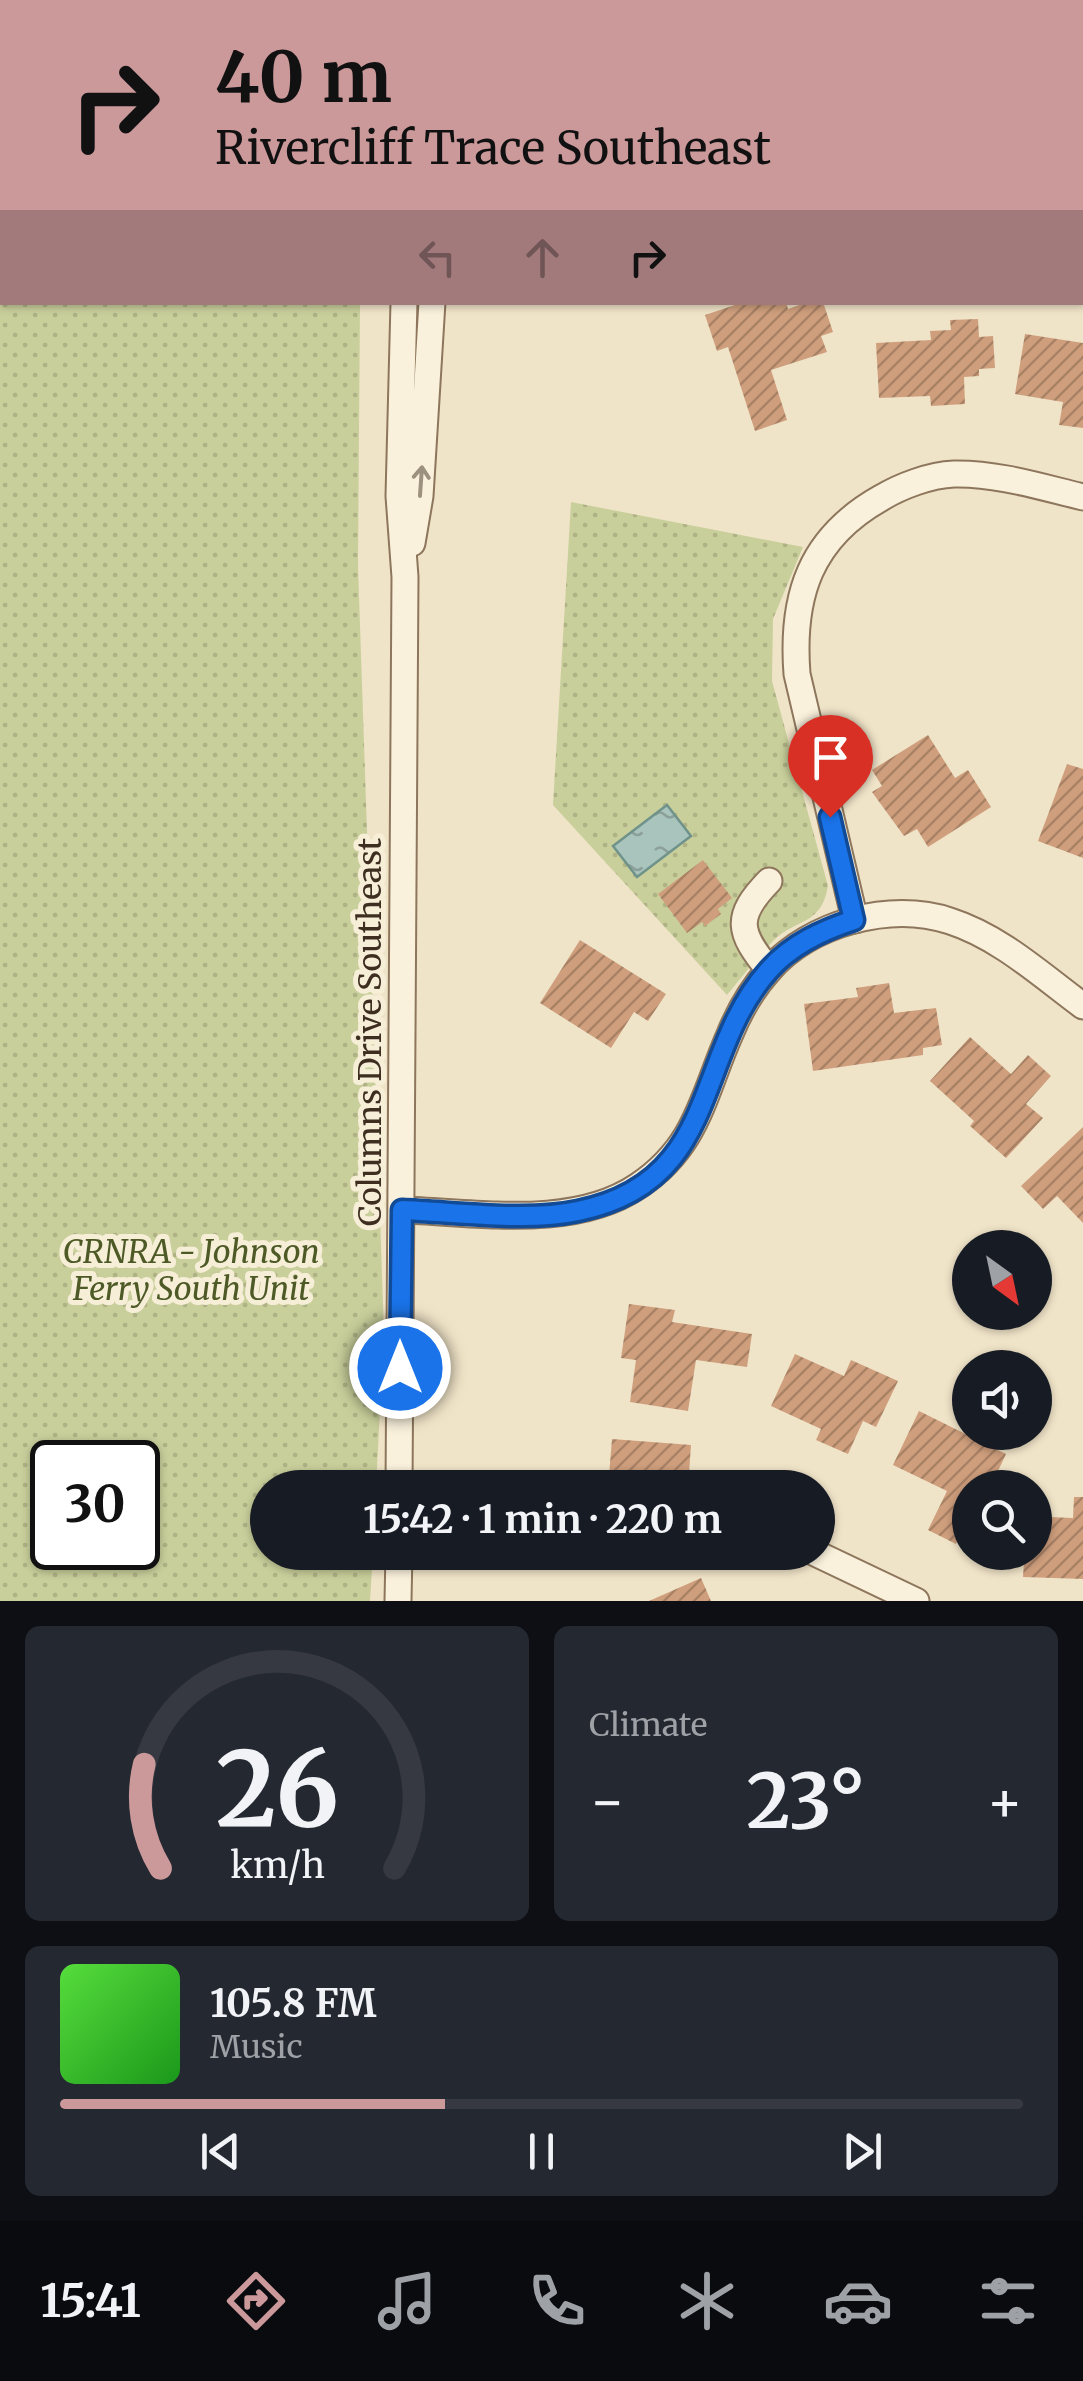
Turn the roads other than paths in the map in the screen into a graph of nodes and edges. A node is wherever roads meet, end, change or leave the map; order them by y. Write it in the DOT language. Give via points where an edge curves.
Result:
graph roads {
  1 [pos="404,305"];
  2 [pos="432,305"];
  3 [pos="1083,497"];
  4 [pos="406,577"];
  5 [pos="769,880"];
  6 [pos="854,920"];
  7 [pos="769,970"];
  8 [pos="1083,1006"];
  9 [pos="402,1210"];
  10 [pos="399,1470"];
  11 [pos="835,1562"];
  12 [pos="399,1570"];
  13 [pos="398,1601"];
  14 [pos="916,1601"];
  1 -- 4 [label="street, Columns Drive Southeast" via="399,496"];
  4 -- 2 [label="street, Columns Drive Southeast, one-way" via="420,496"];
  3 -- 6 [label="street" via="951,474 899,487 864,507 814,561 794,634 797,674"];
  4 -- 9 [label="street, Columns Drive Southeast"];
  5 -- 7 [label="street" via="742,922 744,936"];
  6 -- 7 [label="street" via="802,942"];
  6 -- 8 [label="street" via="903,914 948,920 1003,947"];
  7 -- 9 [label="street" via="728,1038 692,1130 639,1186 564,1213"];
  9 -- 10 [label="street, Columns Drive Southeast"];
  11 -- 14 [label="street"];
  12 -- 13 [label="street"];
}
